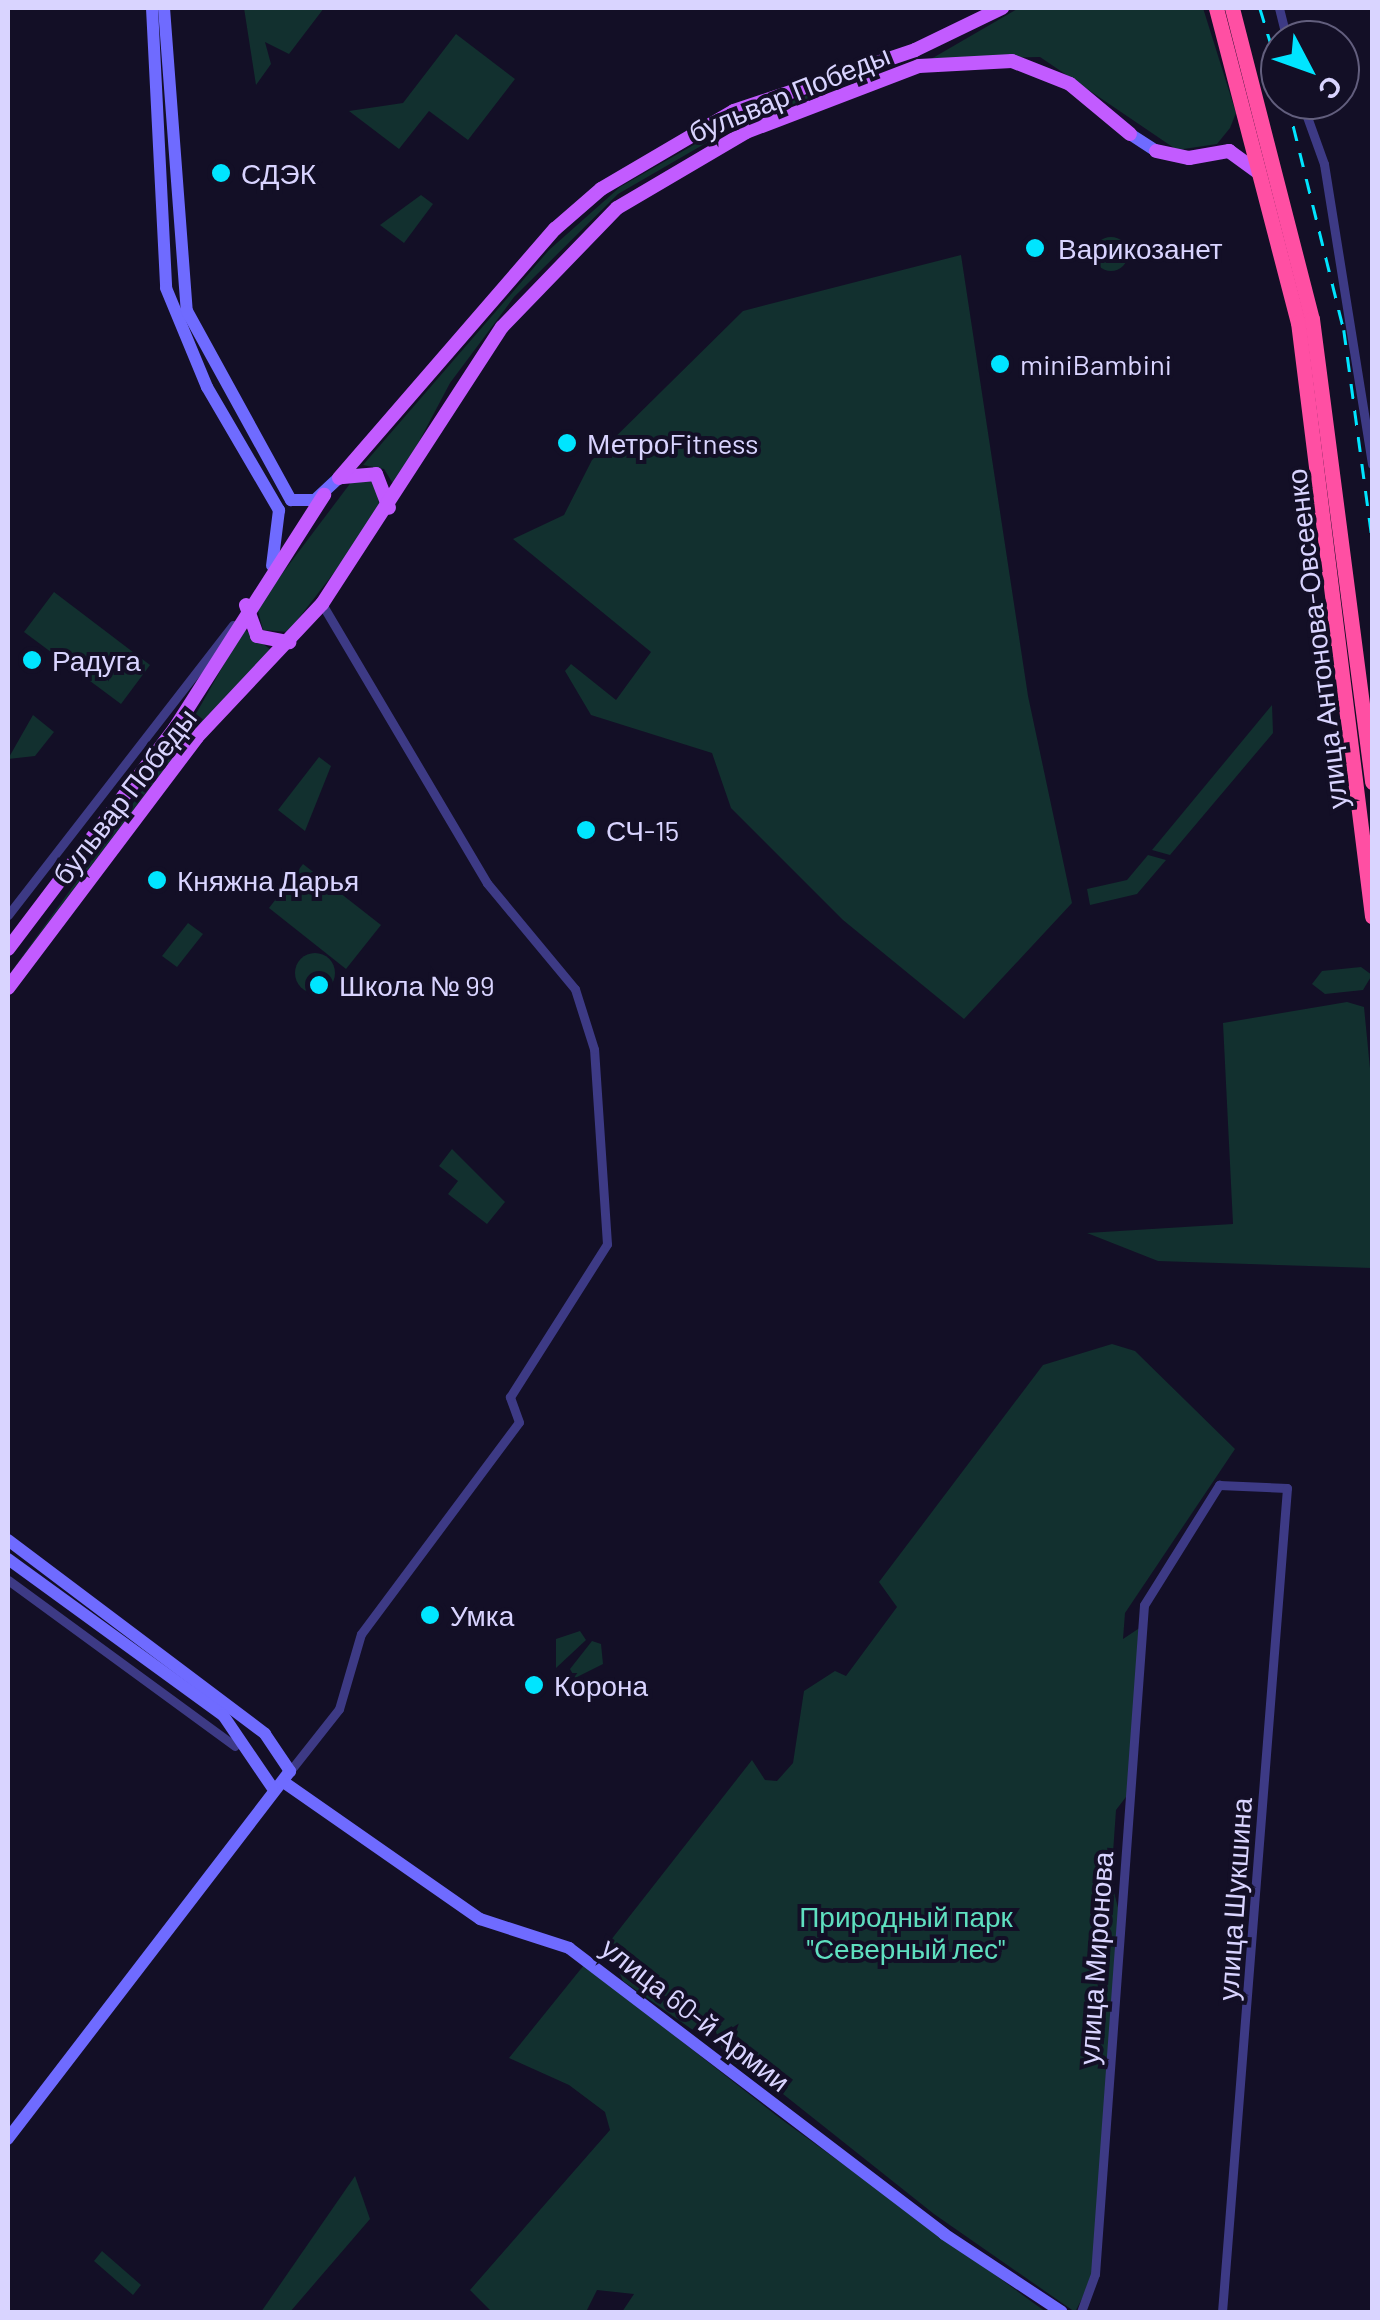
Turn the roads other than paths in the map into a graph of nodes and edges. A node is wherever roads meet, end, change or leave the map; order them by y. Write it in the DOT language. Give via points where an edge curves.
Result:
graph roads {
  1 [pos="152,8"];
  2 [pos="164,8"];
  3 [pos="1002,8"];
  4 [pos="1216,8"];
  5 [pos="1232,8"];
  6 [pos="922,47"];
  7 [pos="926,65"];
  8 [pos="1308,120"];
  9 [pos="1130,134"];
  10 [pos="1262,141"];
  11 [pos="1231,150"];
  12 [pos="1156,151"];
  13 [pos="1267,187"];
  14 [pos="1372,464"];
  15 [pos="339,478"];
  16 [pos="324,496"];
  17 [pos="388,514"];
  18 [pos="272,566"];
  19 [pos="322,604"];
  20 [pos="246,605"];
  21 [pos="233,625"];
  22 [pos="289,642"];
  23 [pos="1369,779"];
  24 [pos="8,916"];
  25 [pos="1372,916"];
  26 [pos="8,949"];
  27 [pos="8,988"];
  28 [pos="1288,1488"];
  29 [pos="8,1540"];
  30 [pos="8,1559"];
  31 [pos="8,1580"];
  32 [pos="265,1734"];
  33 [pos="237,1744"];
  34 [pos="282,1780"];
  35 [pos="8,2139"];
  36 [pos="1222,2311"];
  37 [pos="1062,2312"];
  38 [pos="1081,2312"];
  1 -- 18 [label="street" via="166,288 196,367 280,510"];
  2 -- 16 [label="street" via="176,266 187,312 290,500"];
  3 -- 6 [label="main road, бульвар Победы"];
  4 -- 10 [label="highway, улица Антонова-Овсеенко"];
  5 -- 10 [label="highway, улица Антонова-Овсеенко"];
  6 -- 7 [label="main road"];
  6 -- 15 [label="main road, бульвар Победы" via="734,110 601,189 555,229"];
  7 -- 9 [label="main road, бульвар Победы" via="1012,61 1070,84"];
  7 -- 17 [label="main road, бульвар Победы" via="746,132 618,208 502,327"];
  8 -- 14 [label="street" via="1324,164"];
  9 -- 12 [label="street, бульвар Победы"];
  10 -- 11 [label="main road, бульвар Победы"];
  10 -- 13 [label="highway, улица Антонова-Овсеенко"];
  10 -- 23 [label="highway, улица Антонова-Овсеенко" via="1325,394"];
  11 -- 12 [label="main road, бульвар Победы" via="1189,158"];
  11 -- 13 [label="main road"];
  13 -- 23 [label="highway, улица Антонова-Овсеенко" via="1310,395"];
  15 -- 16 [label="street, бульвар Победы"];
  15 -- 17 [label="main road" via="376,474 389,488"];
  16 -- 18 [label="main road, бульвар Победы"];
  17 -- 19 [label="main road, бульвар Победы"];
  18 -- 20 [label="main road, бульвар Победы"];
  19 -- 22 [label="main road, бульвар Победы"];
  19 -- 34 [label="street" via="487,883 574,989 594,1050 607,1244 510,1397 519,1422 361,1634 339,1709"];
  20 -- 21 [label="main road, бульвар Победы"];
  20 -- 22 [label="main road" via="258,636"];
  21 -- 24 [label="street"];
  21 -- 26 [label="main road, бульвар Победы" via="175,728"];
  22 -- 27 [label="main road, бульвар Победы" via="198,738"];
  23 -- 25 [label="highway, улица Антонова-Овсеенко"];
  28 -- 36 [label="street, улица Шукшина"];
  28 -- 38 [label="street, улица Миронова" via="1220,1485 1144,1605 1095,2274"];
  29 -- 32 [label="street"];
  30 -- 33 [label="street, улица 60-й Армии" via="223,1715"];
  31 -- 33 [label="street"];
  32 -- 33 [label="street"];
  32 -- 34 [label="street"];
  33 -- 34 [label="street, улица 60-й Армии"];
  34 -- 35 [label="street"];
  34 -- 37 [label="street, улица 60-й Армии" via="480,1919 569,1948 944,2234"];
}
